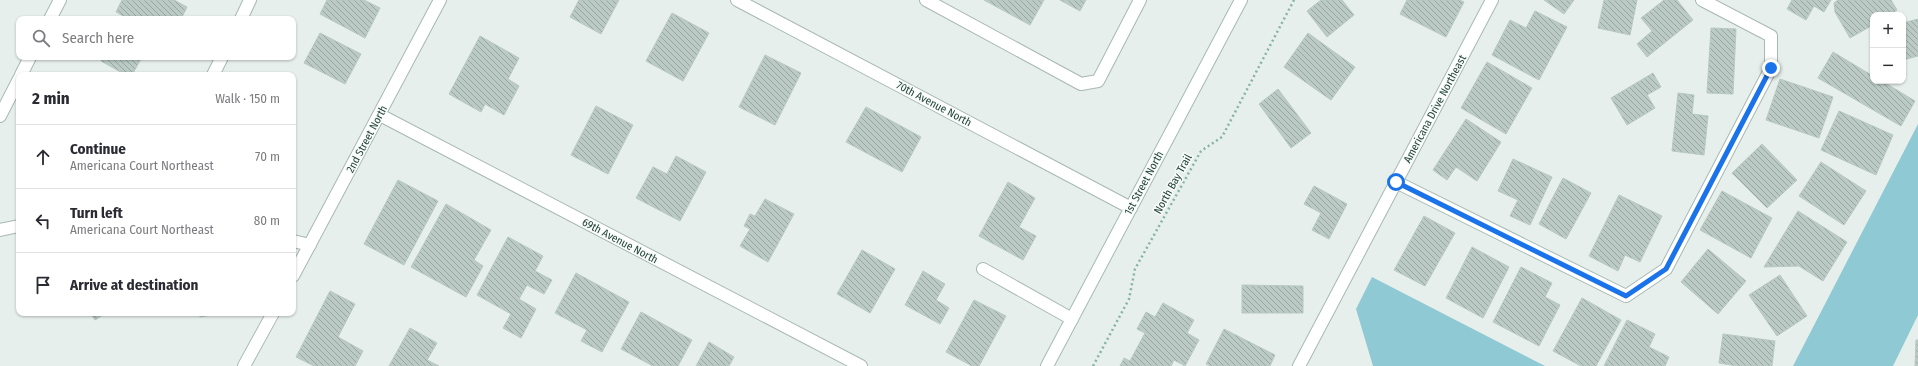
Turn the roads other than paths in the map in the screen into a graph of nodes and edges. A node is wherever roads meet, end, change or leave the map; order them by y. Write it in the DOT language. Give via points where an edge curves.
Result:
graph roads {
  1 [pos="60,0"];
  2 [pos="250,0"];
  3 [pos="440,0"];
  4 [pos="737,0"];
  5 [pos="926,0"];
  6 [pos="1140,0"];
  7 [pos="1241,0"];
  8 [pos="1492,0"];
  9 [pos="1702,0"];
  10 [pos="52,16"];
  11 [pos="242,16"];
  12 [pos="28,60"];
  13 [pos="220,60"];
  14 [pos="22,72"];
  15 [pos="214,72"];
  16 [pos="16,85"];
  17 [pos="380,115"];
  18 [pos="0,116"];
  19 [pos="1396,182"];
  20 [pos="1131,208"];
  21 [pos="16,227"];
  22 [pos="0,230"];
  23 [pos="296,242"];
  24 [pos="310,245"];
  25 [pos="983,269"];
  26 [pos="296,271"];
  27 [pos="271,316"];
  28 [pos="1072,319"];
  29 [pos="244,366"];
  30 [pos="861,366"];
  31 [pos="1047,366"];
  32 [pos="1299,366"];
  1 -- 10 [label="street"];
  2 -- 11 [label="street"];
  3 -- 17 [label="street, 2nd Street North"];
  4 -- 20 [label="street, 70th Avenue North"];
  5 -- 6 [label="street" via="1081,84 1098,80"];
  7 -- 20 [label="street, 1st Street North"];
  8 -- 19 [label="street, Americana Drive Northeast"];
  9 -- 19 [label="street" via="1771,36 1771,68 1666,269 1626,296"];
  12 -- 14 [label="street"];
  13 -- 15 [label="street"];
  16 -- 18 [label="street"];
  17 -- 24 [label="street, 2nd Street North"];
  17 -- 30 [label="street, 69th Avenue North"];
  19 -- 32 [label="street, Americana Drive Northeast"];
  20 -- 28 [label="street, 1st Street North"];
  21 -- 22 [label="street"];
  23 -- 24 [label="street"];
  24 -- 26 [label="street, 2nd Street North"];
  25 -- 28 [label="street"];
  27 -- 29 [label="street"];
  28 -- 31 [label="street, 1st Street North"];
}
